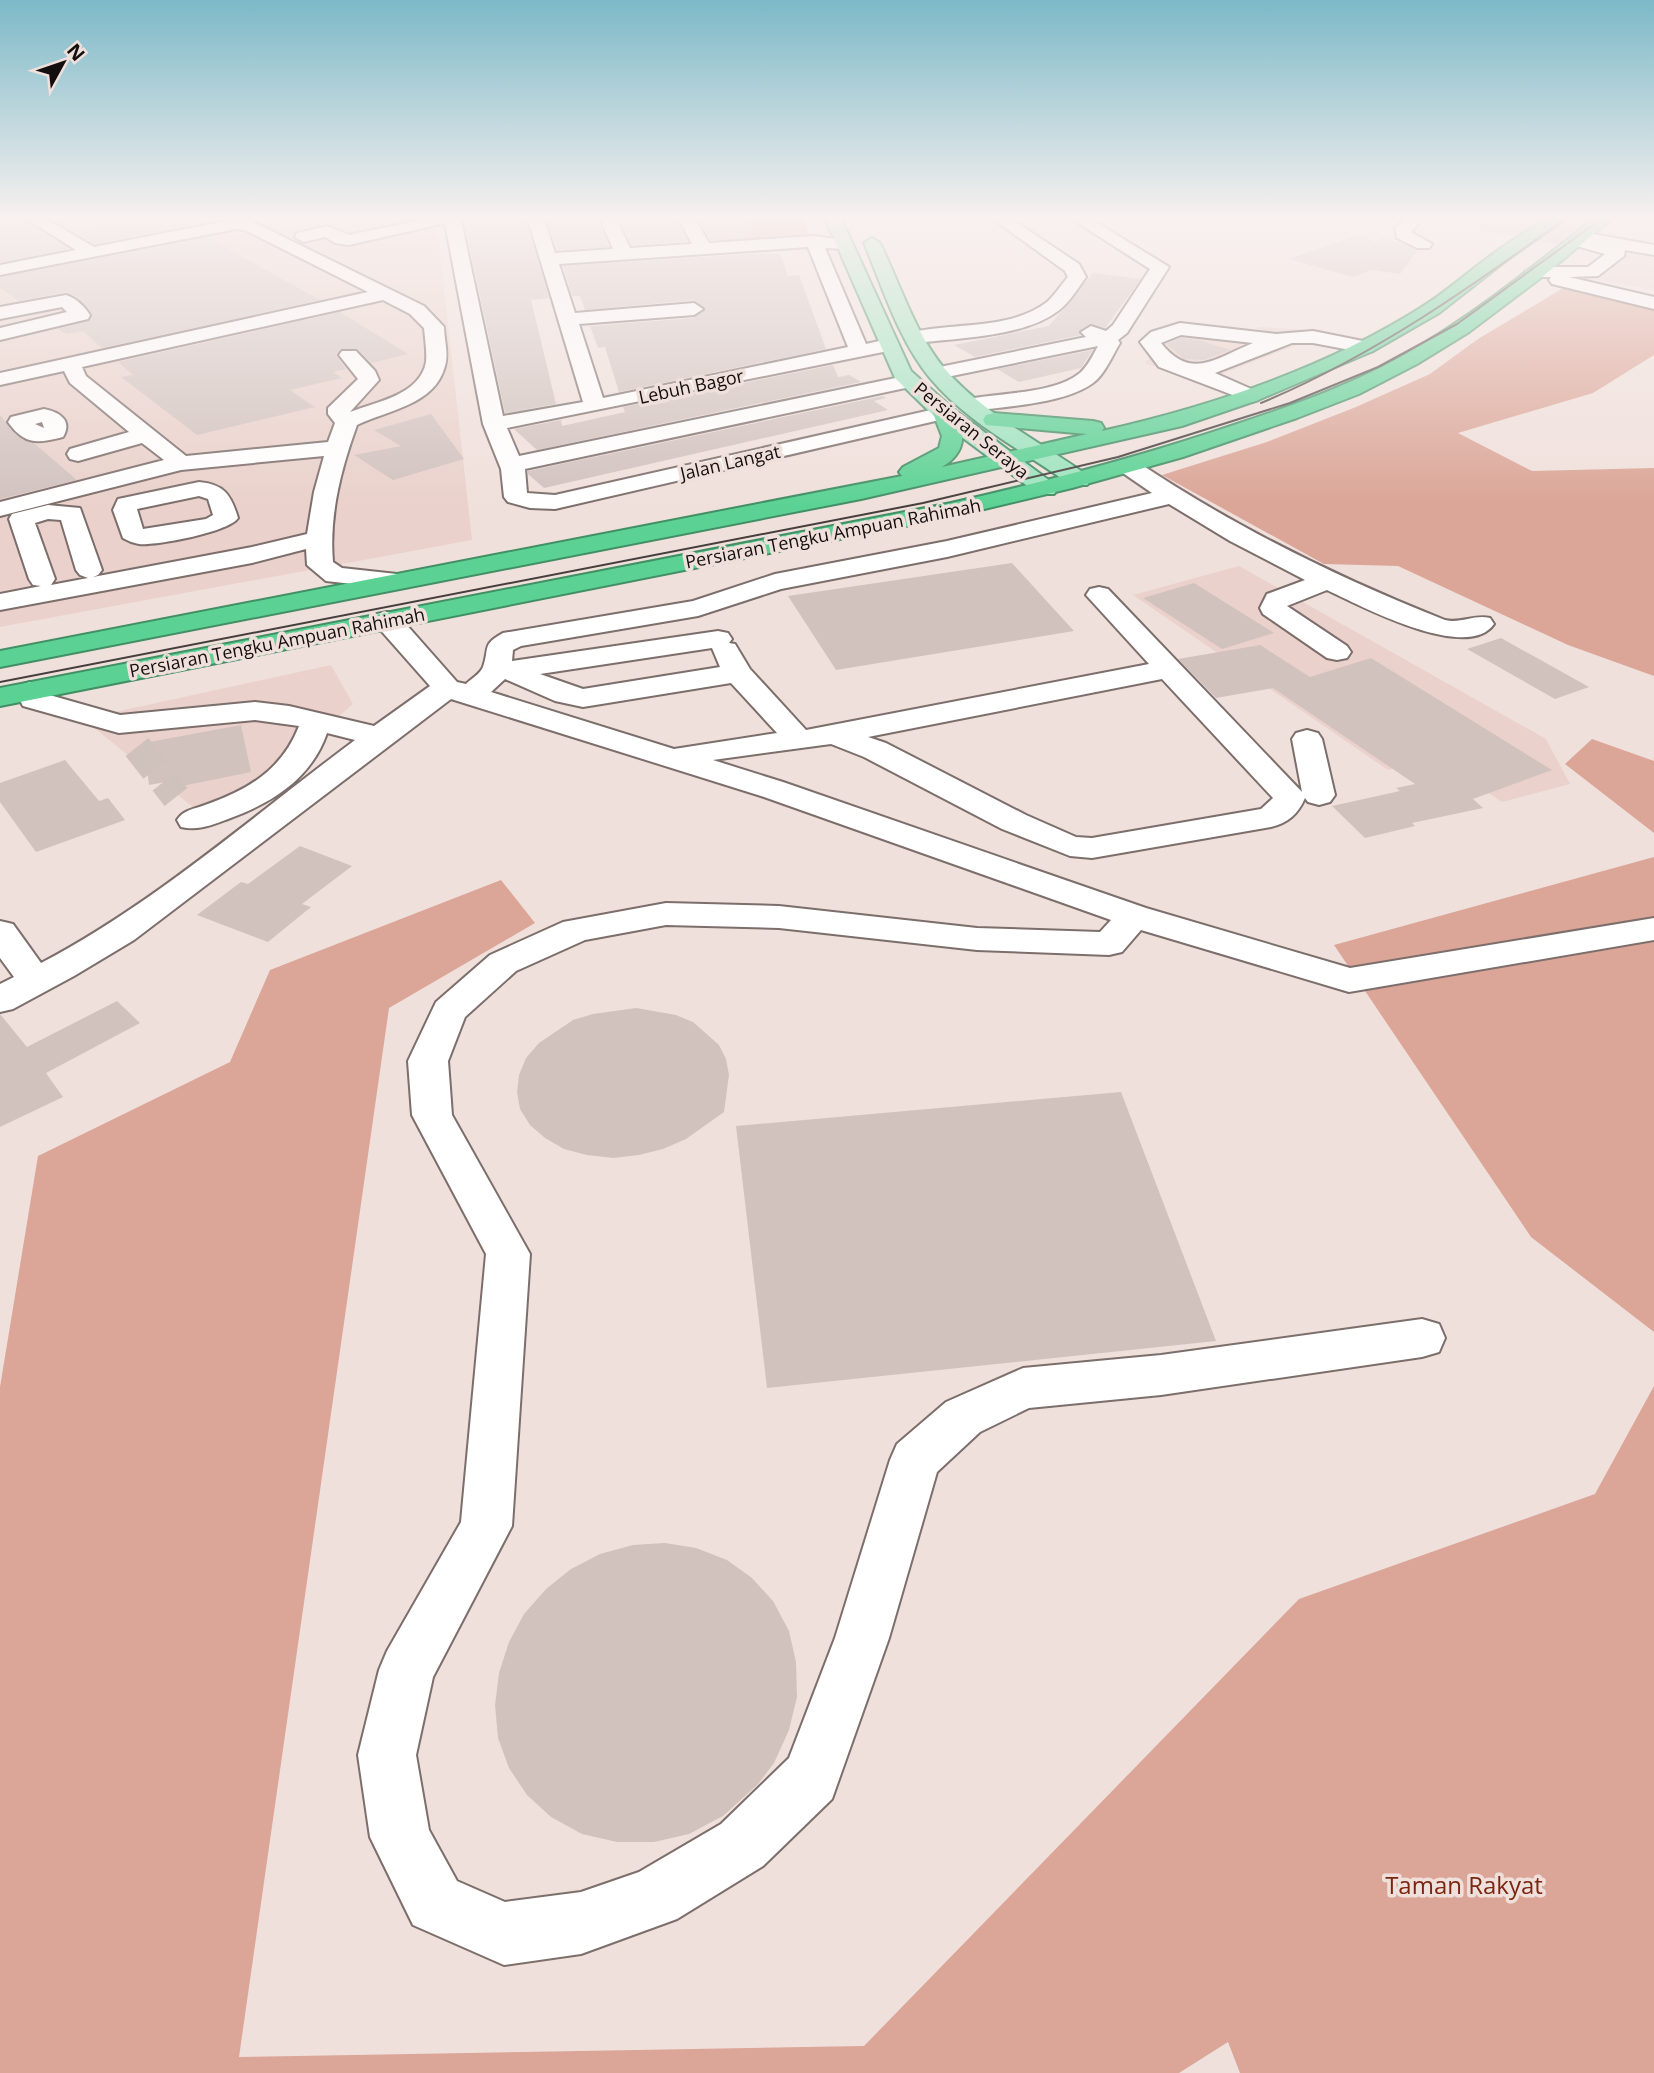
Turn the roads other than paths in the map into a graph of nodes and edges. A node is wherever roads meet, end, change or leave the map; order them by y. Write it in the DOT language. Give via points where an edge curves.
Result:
graph roads {
  1 [pos="79,313"];
  2 [pos="285,313"];
  3 [pos="420,313"];
  4 [pos="472,313"];
  5 [pos="566,313"];
  6 [pos="647,313"];
  7 [pos="843,313"];
  8 [pos="874,313"];
  9 [pos="905,313"];
  10 [pos="1043,313"];
  11 [pos="1130,313"];
  12 [pos="1426,313"];
  13 [pos="1477,313"];
  14 [pos="1036,316"];
  15 [pos="568,319"];
  16 [pos="0,334"];
  17 [pos="916,337"];
  18 [pos="1108,338"];
  19 [pos="1277,340"];
  20 [pos="888,345"];
  21 [pos="1366,347"];
  22 [pos="859,351"];
  23 [pos="349,355"];
  24 [pos="0,364"];
  25 [pos="74,372"];
  26 [pos="937,373"];
  27 [pos="1197,373"];
  28 [pos="9,377"];
  29 [pos="910,381"];
  30 [pos="1251,396"];
  31 [pos="639,397"];
  32 [pos="972,405"];
  33 [pos="595,406"];
  34 [pos="944,413"];
  35 [pos="994,420"];
  36 [pos="347,421"];
  37 [pos="1174,421"];
  38 [pos="494,424"];
  39 [pos="680,430"];
  40 [pos="148,434"];
  41 [pos="51,435"];
  42 [pos="337,448"];
  43 [pos="1042,452"];
  44 [pos="78,454"];
  45 [pos="1009,461"];
  46 [pos="181,463"];
  47 [pos="723,464"];
  48 [pos="511,465"];
  49 [pos="1128,466"];
  50 [pos="101,474"];
  51 [pos="1079,480"];
  52 [pos="1046,489"];
  53 [pos="861,492"];
  54 [pos="1170,496"];
  55 [pos="7,517"];
  56 [pos="318,539"];
  57 [pos="183,550"];
  58 [pos="252,555"];
  59 [pos="89,569"];
  60 [pos="43,579"];
  61 [pos="397,581"];
  62 [pos="1325,582"];
  63 [pos="0,587"];
  64 [pos="1100,595"];
  65 [pos="0,602"];
  66 [pos="698,608"];
  67 [pos="387,620"];
  68 [pos="0,624"];
  69 [pos="1480,625"];
  70 [pos="718,639"];
  71 [pos="1336,652"];
  72 [pos="0,659"];
  73 [pos="1169,668"];
  74 [pos="502,671"];
  75 [pos="738,673"];
  76 [pos="30,691"];
  77 [pos="458,692"];
  78 [pos="0,697"];
  79 [pos="316,721"];
  80 [pos="119,724"];
  81 [pos="833,735"];
  82 [pos="378,736"];
  83 [pos="1307,738"];
  84 [pos="799,740"];
  85 [pos="137,747"];
  86 [pos="665,756"];
  87 [pos="1320,795"];
  88 [pos="232,852"];
  89 [pos="1134,916"];
  90 [pos="1654,929"];
  91 [pos="0,932"];
  92 [pos="35,980"];
  93 [pos="0,1000"];
  94 [pos="1422,1338"];
  1 -- 16 [label="street"];
  2 -- 25 [label="street"];
  3 -- 36 [label="street" via="434,327 435,365 425,385 417,393"];
  4 -- 38 [label="street"];
  5 -- 15 [label="street"];
  6 -- 15 [label="street"];
  7 -- 22 [label="street"];
  8 -- 20 [label="main road, Persiaran Seraya"];
  9 -- 17 [label="main road, Persiaran Seraya"];
  10 -- 14 [label="street"];
  11 -- 18 [label="street"];
  12 -- 21 [label="highway, Persiaran Tengku Ampuan Rahimah"];
  13 -- 49 [label="highway, Persiaran Tengku Ampuan Rahimah" via="1409,360 1334,397"];
  14 -- 17 [label="street"];
  14 -- 18 [label="street"];
  15 -- 33 [label="street"];
  17 -- 26 [label="main road, Persiaran Seraya"];
  18 -- 26 [label="street"];
  18 -- 32 [label="street" via="1110,343 1087,377 1073,384"];
  19 -- 21 [label="street" via="1313,337"];
  19 -- 27 [label="street"];
  19 -- 27 [label="street" via="1180,329 1150,342 1166,363"];
  20 -- 22 [label="street, Lebuh Bagor"];
  20 -- 29 [label="main road, Persiaran Seraya"];
  21 -- 30 [label="highway, Persiaran Tengku Ampuan Rahimah"];
  22 -- 31 [label="street, Lebuh Bagor"];
  23 -- 36 [label="street" via="369,380 339,408"];
  24 -- 28 [label="street"];
  25 -- 28 [label="street"];
  25 -- 40 [label="street"];
  26 -- 32 [label="main road, Persiaran Seraya"];
  27 -- 30 [label="street"];
  29 -- 34 [label="main road, Persiaran Seraya"];
  29 -- 39 [label="street"];
  30 -- 37 [label="highway, Persiaran Tengku Ampuan Rahimah"];
  31 -- 33 [label="street, Lebuh Bagor"];
  31 -- 39 [label="street"];
  32 -- 35 [label="main road, Persiaran Seraya"];
  33 -- 38 [label="street, Lebuh Bagor"];
  34 -- 45 [label="main road, Persiaran Seraya"];
  34 -- 47 [label="street, Jalan Langat"];
  34 -- 53 [label="highway" via="953,427 953,446 946,456"];
  35 -- 37 [label="highway" via="1091,428"];
  35 -- 43 [label="main road, Persiaran Seraya"];
  36 -- 42 [label="street"];
  37 -- 43 [label="highway, Persiaran Tengku Ampuan Rahimah"];
  38 -- 48 [label="street"];
  39 -- 47 [label="street"];
  39 -- 48 [label="street"];
  40 -- 44 [label="street"];
  40 -- 46 [label="street"];
  41 -- 44 [label="street"];
  42 -- 46 [label="street"];
  42 -- 56 [label="street"];
  43 -- 45 [label="highway, Persiaran Tengku Ampuan Rahimah"];
  43 -- 51 [label="main road, Persiaran Seraya"];
  44 -- 50 [label="street"];
  45 -- 52 [label="main road, Persiaran Seraya"];
  45 -- 53 [label="highway, Persiaran Tengku Ampuan Rahimah"];
  46 -- 55 [label="street"];
  47 -- 48 [label="street, Jalan Langat" via="555,502 516,497"];
  49 -- 51 [label="highway, Persiaran Tengku Ampuan Rahimah"];
  49 -- 54 [label="street"];
  51 -- 52 [label="highway, Persiaran Tengku Ampuan Rahimah"];
  52 -- 67 [label="highway, Persiaran Tengku Ampuan Rahimah"];
  53 -- 61 [label="highway, Persiaran Tengku Ampuan Rahimah"];
  54 -- 62 [label="street"];
  54 -- 66 [label="street" via="947,549 775,582"];
  55 -- 59 [label="street" via="71,513"];
  55 -- 60 [label="street"];
  56 -- 58 [label="street"];
  56 -- 61 [label="street" via="320,565 335,575"];
  57 -- 58 [label="street"];
  57 -- 59 [label="street"];
  57 -- 65 [label="street"];
  58 -- 68 [label="street" via="261,562 260,572 243,577"];
  59 -- 60 [label="street"];
  60 -- 63 [label="street"];
  61 -- 72 [label="highway, Persiaran Tengku Ampuan Rahimah"];
  62 -- 69 [label="street" via="1437,627 1456,631"];
  62 -- 71 [label="street" via="1276,600 1273,608"];
  64 -- 73 [label="street"];
  66 -- 70 [label="street"];
  66 -- 74 [label="street" via="513,639 500,646"];
  67 -- 76 [label="highway, Persiaran Tengku Ampuan Rahimah"];
  67 -- 77 [label="street"];
  70 -- 74 [label="street"];
  70 -- 75 [label="street"];
  73 -- 81 [label="street"];
  73 -- 81 [label="street" via="1290,797 1285,807 1271,817 1092,848 1070,846 875,750"];
  74 -- 75 [label="street" via="583,698"];
  74 -- 77 [label="street"];
  75 -- 84 [label="street"];
  76 -- 78 [label="highway, Persiaran Tengku Ampuan Rahimah"];
  76 -- 80 [label="street" via="33,700"];
  77 -- 82 [label="street"];
  77 -- 86 [label="street"];
  79 -- 80 [label="street" via="255,711"];
  79 -- 82 [label="street"];
  79 -- 88 [label="street" via="312,738 284,777 258,796 185,808"];
  80 -- 85 [label="street"];
  81 -- 84 [label="street"];
  82 -- 88 [label="street"];
  83 -- 87 [label="street"];
  84 -- 86 [label="street"];
  86 -- 89 [label="street"];
  88 -- 92 [label="street" via="118,934"];
  89 -- 90 [label="street" via="1349,980"];
  89 -- 94 [label="street" via="1109,944 976,939 779,916 666,914 576,930 503,963 449,1012 428,1061 432,1115 508,1254 486,1526 407,1670 387,1755 400,1837 435,1903 504,1934 581,1923 655,1897 742,1845 811,1778 862,1638 915,1460 963,1417 1023,1388 1161,1375"];
  91 -- 92 [label="street"];
  92 -- 93 [label="street"];
}
